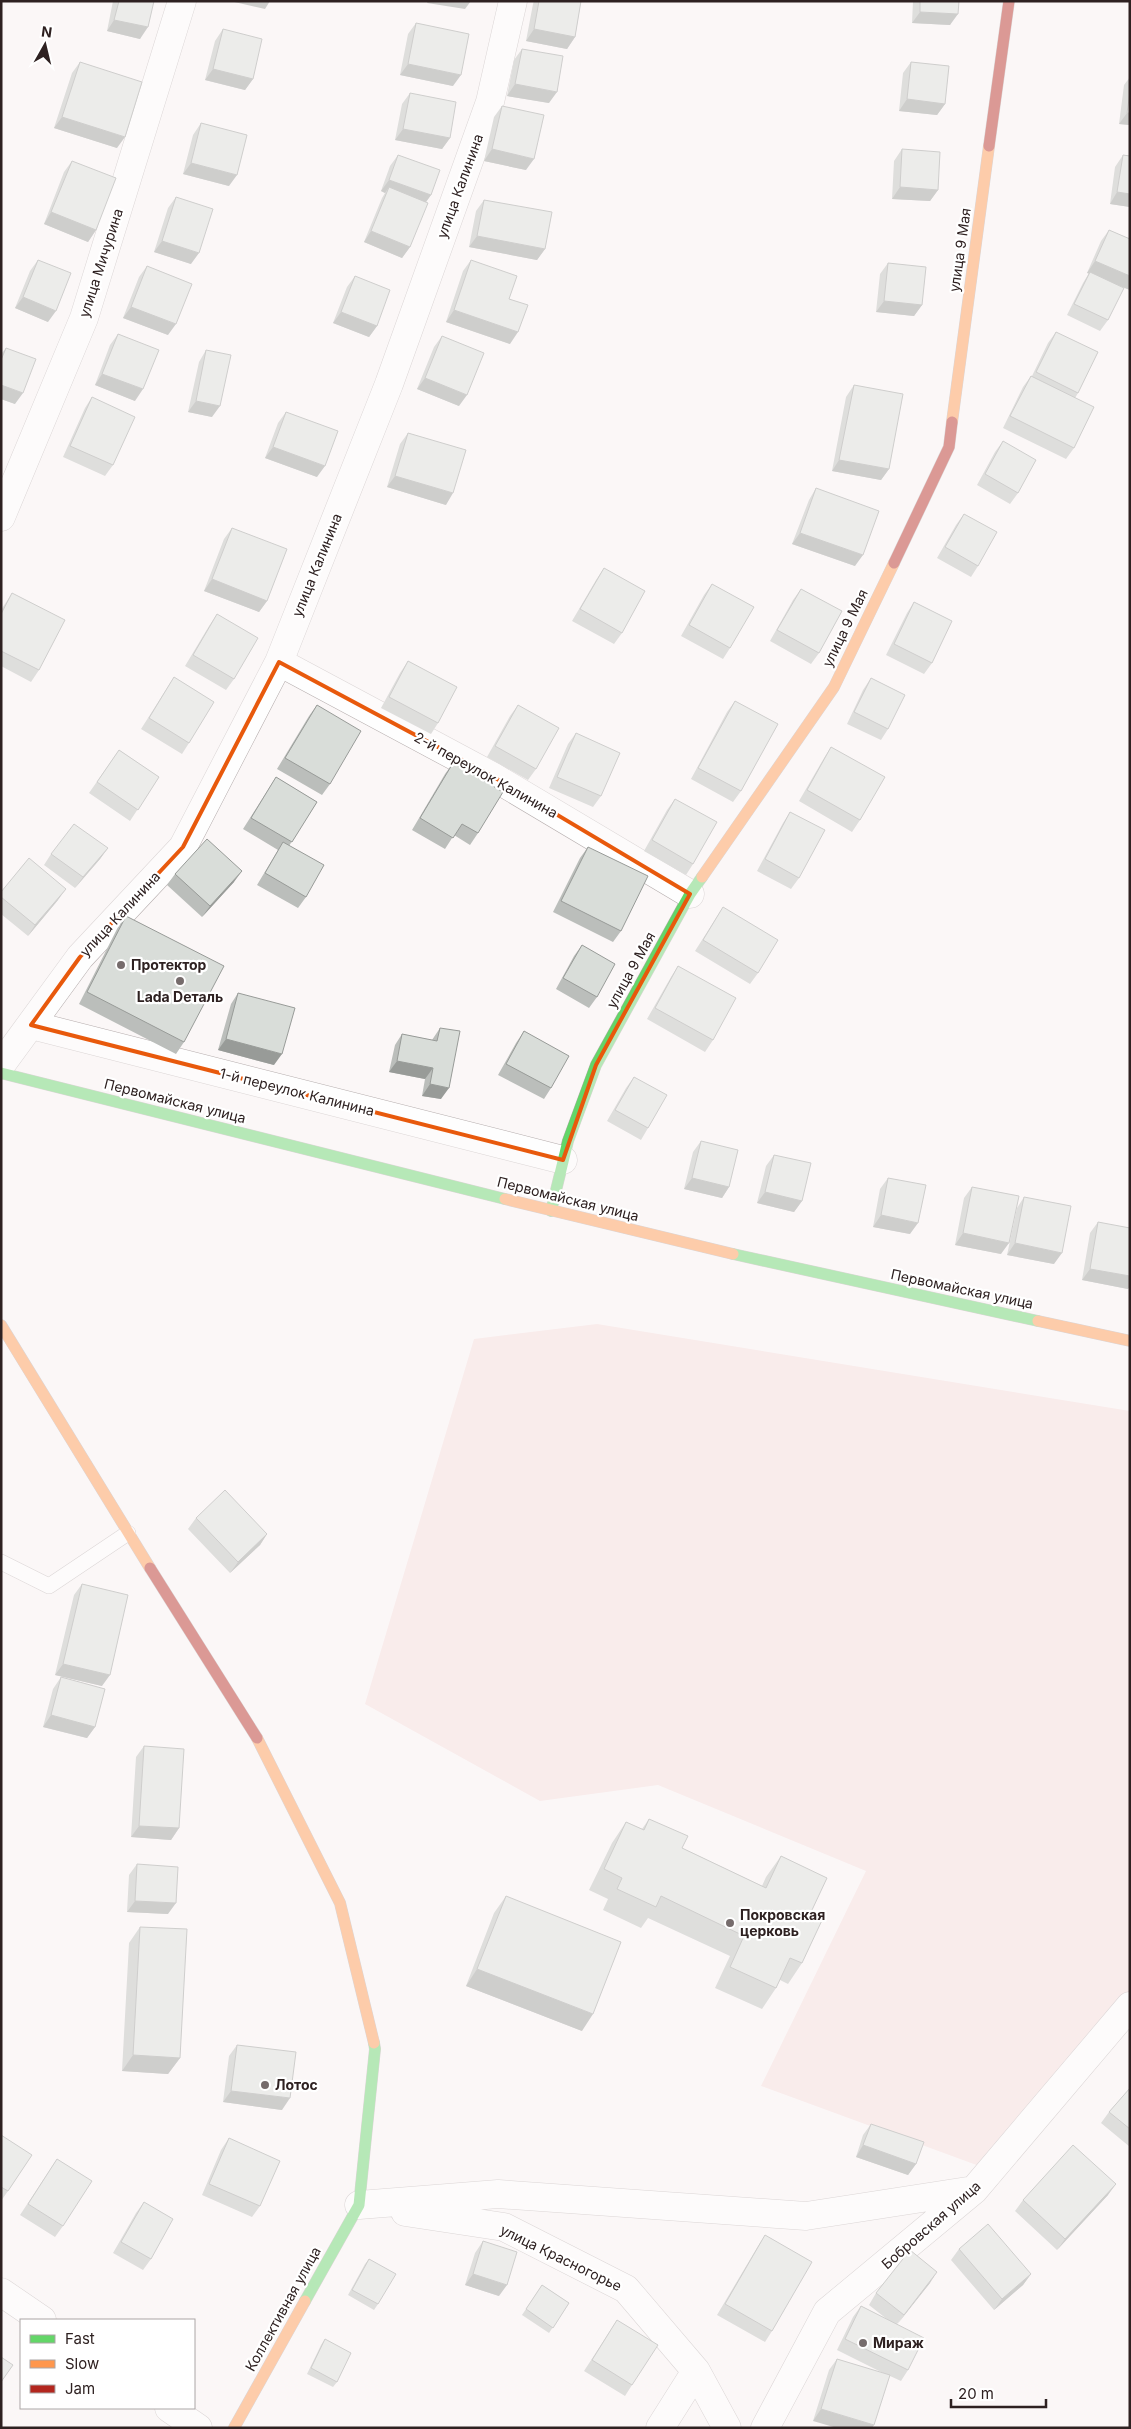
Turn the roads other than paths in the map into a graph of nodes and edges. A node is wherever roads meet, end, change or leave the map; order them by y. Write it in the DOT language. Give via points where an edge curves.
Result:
graph roads {
  1 [pos="182,1"];
  2 [pos="513,1"];
  3 [pos="1009,1"];
  4 [pos="1,517"];
  5 [pos="279,662"];
  6 [pos="690,894"];
  7 [pos="31,1024"];
  8 [pos="1,1065"];
  9 [pos="1,1073"];
  10 [pos="563,1160"];
  11 [pos="551,1211"];
  12 [pos="1,1325"];
  13 [pos="1130,1341"];
  14 [pos="128,1533"];
  15 [pos="1,1562"];
  16 [pos="1130,2006"];
  17 [pos="974,2190"];
  18 [pos="359,2205"];
  19 [pos="1,2292"];
  20 [pos="41,2319"];
  21 [pos="696,2370"];
  22 [pos="170,2409"];
  23 [pos="198,2428"];
  24 [pos="234,2428"];
  25 [pos="660,2428"];
  26 [pos="727,2428"];
  27 [pos="765,2428"];
  1 -- 4 [label="street, улица Мичурина" via="84,318"];
  2 -- 5 [label="street, улица Калинина" via="490,102 389,384"];
  3 -- 6 [label="street, улица 9 Мая" via="949,447 834,687"];
  5 -- 6 [label="street, 2-й переулок Калинина" via="492,776"];
  5 -- 7 [label="street, улица Калинина" via="183,848 80,957"];
  6 -- 10 [label="street, улица 9 Мая" via="596,1065"];
  7 -- 8 [label="street, улица Калинина"];
  7 -- 10 [label="street, 1-й переулок Калинина"];
  9 -- 11 [label="street, Первомайская улица"];
  10 -- 11 [label="street, улица 9 Мая"];
  11 -- 13 [label="street, Первомайская улица" via="663,1239"];
  12 -- 14 [label="street"];
  14 -- 15 [label="lane" via="49,1586"];
  14 -- 18 [label="street" via="259,1740 340,1903 375,2049"];
  16 -- 17 [label="street, Бобровская улица"];
  17 -- 18 [label="street" via="806,2216 498,2194"];
  17 -- 27 [label="street, Бобровская улица" via="827,2312"];
  18 -- 21 [label="street, улица Красногорье" via="504,2227 626,2289"];
  18 -- 24 [label="street, Коллективная улица"];
  19 -- 20 [label="street"];
  21 -- 25 [label="street"];
  21 -- 26 [label="street, улица Красногорье"];
  22 -- 23 [label="street"];
}
